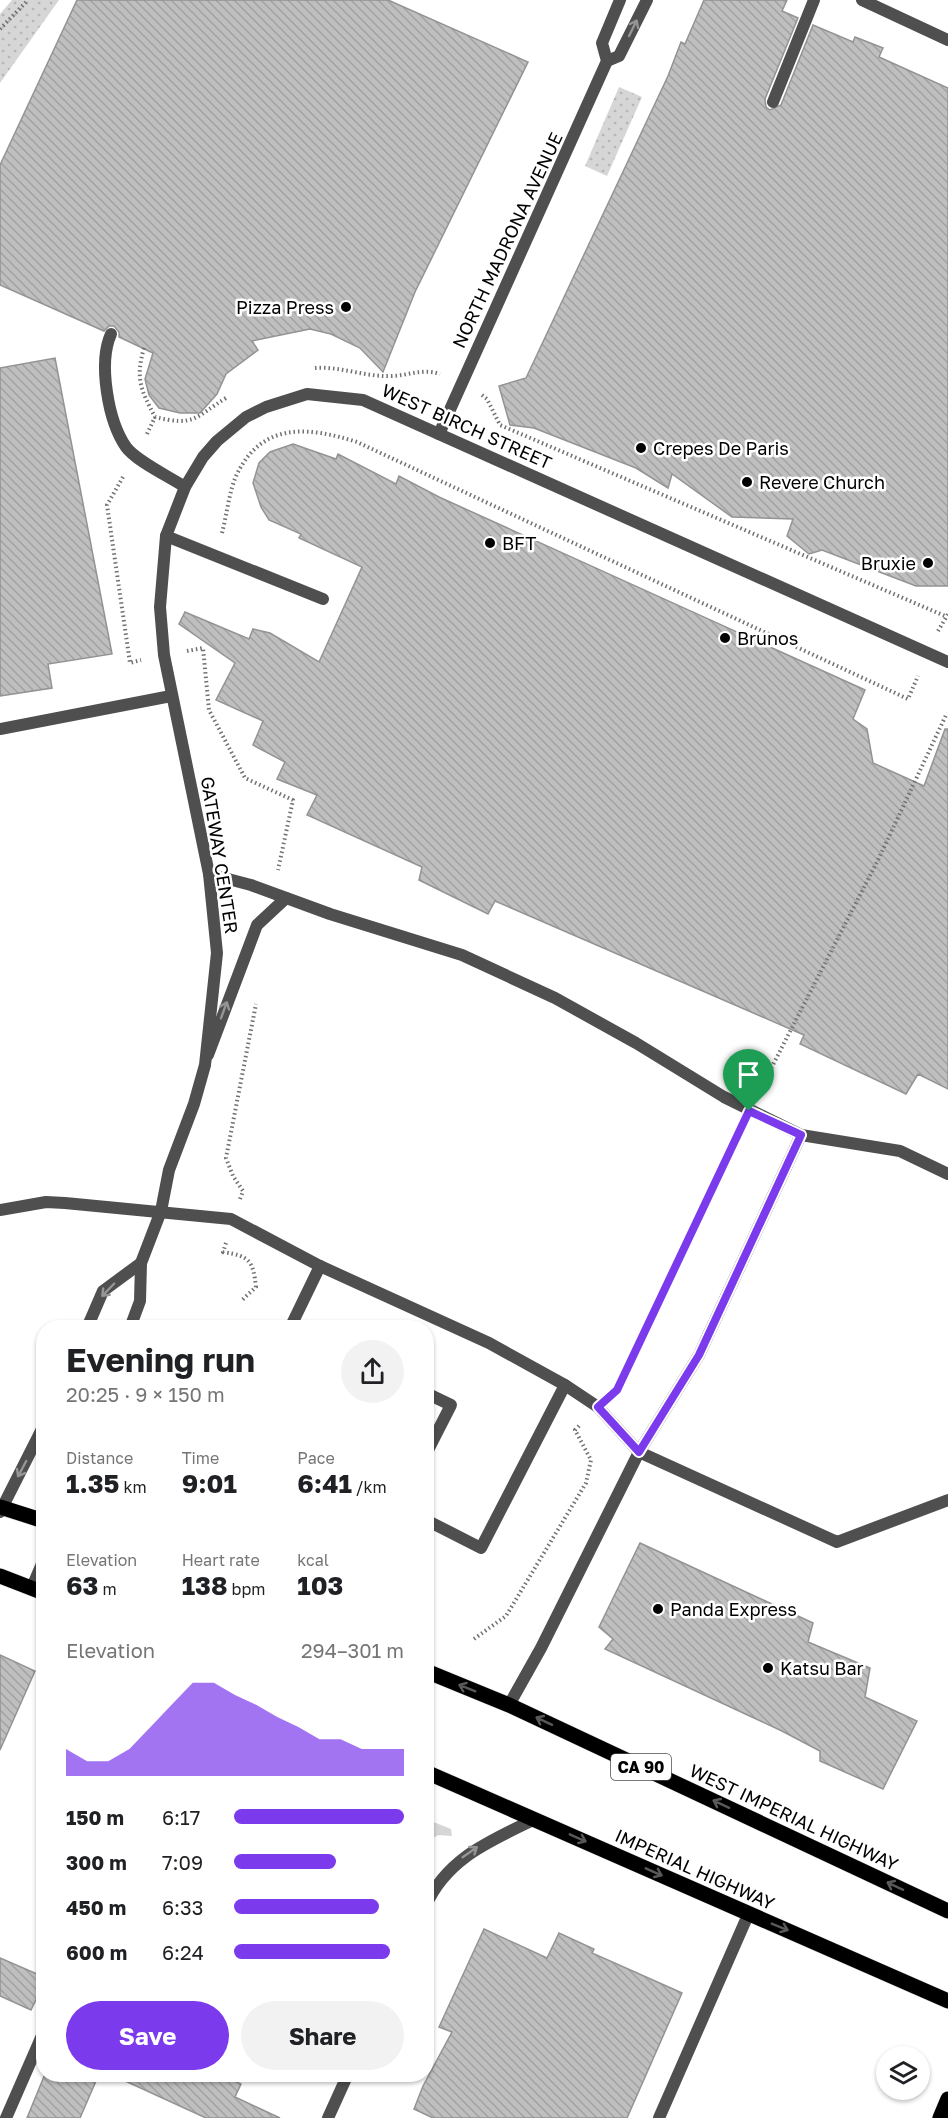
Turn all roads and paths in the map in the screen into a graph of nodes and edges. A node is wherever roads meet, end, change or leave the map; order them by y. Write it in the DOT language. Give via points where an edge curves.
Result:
graph roads {
  1 [pos="28,0"];
  2 [pos="620,0"];
  3 [pos="647,0"];
  4 [pos="814,0"];
  5 [pos="862,0"];
  6 [pos="0,29"];
  7 [pos="948,40"];
  8 [pos="607,61"];
  9 [pos="773,102"];
  10 [pos="111,334"];
  11 [pos="439,434"];
  12 [pos="185,487"];
  13 [pos="166,536"];
  14 [pos="216,556"];
  15 [pos="323,599"];
  16 [pos="948,662"];
  17 [pos="171,696"];
  18 [pos="908,699"];
  19 [pos="947,713"];
  20 [pos="0,729"];
  21 [pos="208,874"];
  22 [pos="286,898"];
  23 [pos="205,1065"];
  24 [pos="749,1111"];
  25 [pos="801,1135"];
  26 [pos="948,1174"];
  27 [pos="0,1210"];
  28 [pos="161,1211"];
  29 [pos="141,1263"];
  30 [pos="320,1266"];
  31 [pos="90,1320"];
  32 [pos="132,1320"];
  33 [pos="293,1320"];
  34 [pos="565,1384"];
  35 [pos="434,1397"];
  36 [pos="598,1407"];
  37 [pos="434,1438"];
  38 [pos="36,1441"];
  39 [pos="639,1452"];
  40 [pos="948,1500"];
  41 [pos="1,1509"];
  42 [pos="36,1519"];
  43 [pos="434,1524"];
  44 [pos="0,1576"];
  45 [pos="36,1589"];
  46 [pos="474,1639"];
  47 [pos="434,1674"];
  48 [pos="509,1705"];
  49 [pos="434,1775"];
  50 [pos="535,1819"];
  51 [pos="434,1891"];
  52 [pos="948,1911"];
  53 [pos="748,1915"];
  54 [pos="948,2001"];
  55 [pos="36,2049"];
  56 [pos="344,2082"];
  57 [pos="948,2099"];
  58 [pos="6,2118"];
  59 [pos="328,2118"];
  60 [pos="660,2118"];
  61 [pos="940,2118"];
  1 -- 6 [label="path"];
  2 -- 8 [label="street, NORTH MADRONA AVENUE" via="602,42"];
  8 -- 3 [label="street, NORTH MADRONA AVENUE, one-way" via="619,56"];
  4 -- 9 [label="street"];
  5 -- 7 [label="street"];
  8 -- 11 [label="street, NORTH MADRONA AVENUE"];
  10 -- 12 [label="street" via="106,346 106,386 127,448"];
  11 -- 12 [label="street, WEST BIRCH STREET" via="363,400 307,394 246,417 216,441"];
  11 -- 16 [label="street, WEST BIRCH STREET"];
  12 -- 13 [label="street, WEST BIRCH STREET"];
  13 -- 14 [label="street"];
  13 -- 17 [label="street, WEST BIRCH STREET" via="160,607"];
  14 -- 15 [label="street"];
  14 -- 18 [label="path" via="236,476 269,438 310,430 368,447"];
  17 -- 20 [label="street"];
  17 -- 21 [label="street, GATEWAY CENTER"];
  19 -- 24 [label="path" via="878,860"];
  21 -- 22 [label="street"];
  21 -- 23 [label="street, GATEWAY CENTER" via="218,953"];
  23 -- 22 [label="street, one-way" via="257,925"];
  22 -- 24 [label="street" via="462,956 555,998"];
  23 -- 28 [label="street, GATEWAY CENTER" via="169,1170"];
  24 -- 25 [label="street"];
  24 -- 36 [label="path" via="617,1390"];
  25 -- 26 [label="street" via="900,1151"];
  25 -- 39 [label="street" via="699,1355"];
  27 -- 28 [label="street" via="46,1202"];
  28 -- 29 [label="street, GATEWAY CENTER"];
  28 -- 30 [label="street" via="231,1219"];
  29 -- 31 [label="street, one-way" via="103,1291"];
  29 -- 32 [label="street, GATEWAY CENTER" via="140,1301"];
  30 -- 33 [label="street"];
  30 -- 34 [label="street" via="489,1343"];
  34 -- 36 [label="street"];
  34 -- 43 [label="street" via="482,1548"];
  35 -- 37 [label="street" via="451,1405"];
  36 -- 39 [label="street"];
  36 -- 46 [label="path" via="575,1430 591,1460 586,1483 506,1616"];
  38 -- 41 [label="street, one-way"];
  39 -- 40 [label="street" via="837,1542"];
  39 -- 48 [label="street"];
  41 -- 42 [label="main road"];
  44 -- 45 [label="main road"];
  48 -- 47 [label="main road, WEST IMPERIAL HIGHWAY / CA 90, one-way"];
  52 -- 48 [label="main road, WEST IMPERIAL HIGHWAY / CA 90, one-way"];
  49 -- 50 [label="main road, IMPERIAL HIGHWAY"];
  51 -- 50 [label="street, one-way" via="450,1868 472,1849"];
  50 -- 53 [label="main road, IMPERIAL HIGHWAY, one-way"];
  53 -- 54 [label="main road, IMPERIAL HIGHWAY, one-way"];
  53 -- 60 [label="street"];
  55 -- 58 [label="street"];
  56 -- 59 [label="street"];
  57 -- 61 [label="main road"];
}
